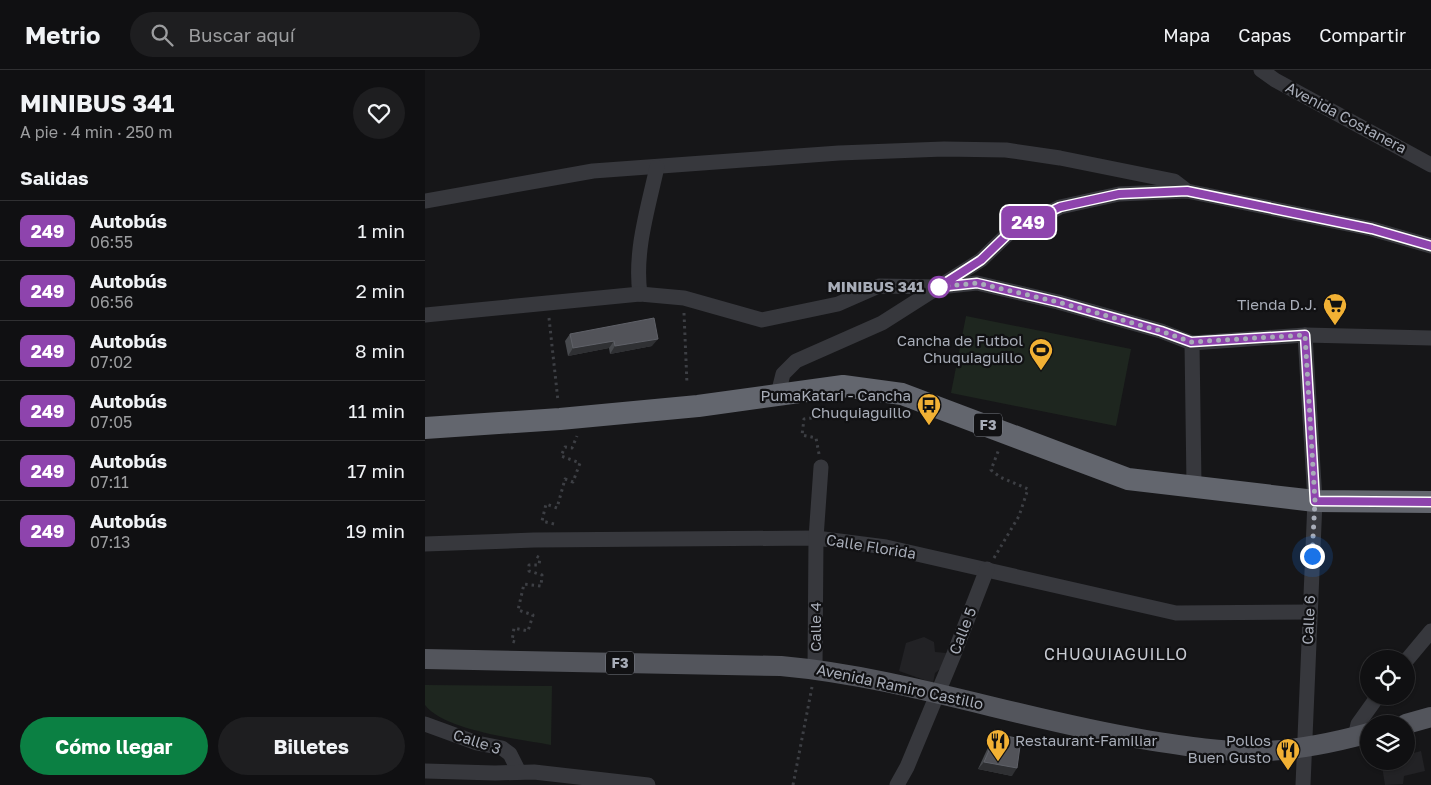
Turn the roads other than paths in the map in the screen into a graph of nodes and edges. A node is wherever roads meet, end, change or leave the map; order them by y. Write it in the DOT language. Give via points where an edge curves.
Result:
graph roads {
  1 [pos="1261,70"];
  2 [pos="1431,164"];
  3 [pos="657,167"];
  4 [pos="1187,191"];
  5 [pos="425,201"];
  6 [pos="1431,246"];
  7 [pos="939,287"];
  8 [pos="640,294"];
  9 [pos="425,316"];
  10 [pos="1305,335"];
  11 [pos="1431,338"];
  12 [pos="1191,342"];
  13 [pos="778,394"];
  14 [pos="425,428"];
  15 [pos="821,467"];
  16 [pos="1194,485"];
  17 [pos="1315,501"];
  18 [pos="1431,502"];
  19 [pos="816,538"];
  20 [pos="425,544"];
  21 [pos="987,569"];
  22 [pos="1310,612"];
  23 [pos="1431,631"];
  24 [pos="1415,650"];
  25 [pos="425,659"];
  26 [pos="815,669"];
  27 [pos="937,693"];
  28 [pos="1431,718"];
  29 [pos="1415,722"];
  30 [pos="425,724"];
  31 [pos="1360,735"];
  32 [pos="1303,748"];
  33 [pos="425,771"];
  34 [pos="519,772"];
  35 [pos="648,785"];
  36 [pos="897,785"];
  37 [pos="1303,785"];
  1 -- 2 [label="street, Avenida Costanera"];
  3 -- 4 [label="street" via="839,152 1006,150 1174,181"];
  3 -- 5 [label="street" via="593,171"];
  3 -- 8 [label="street" via="641,245"];
  4 -- 6 [label="street" via="1372,229"];
  4 -- 7 [label="street" via="1119,194 1060,207 1008,234 981,260"];
  7 -- 8 [label="street" via="879,286 838,304 762,320 684,298"];
  7 -- 12 [label="street" via="977,283 1058,302"];
  7 -- 13 [label="street" via="882,323 796,361 783,374"];
  8 -- 9 [label="street"];
  10 -- 11 [label="street"];
  10 -- 12 [label="street"];
  10 -- 17 [label="street, Calle 6"];
  12 -- 16 [label="street"];
  13 -- 14 [label="highway, F3" via="698,406"];
  13 -- 16 [label="highway, F3" via="843,386 902,394 1128,479"];
  15 -- 19 [label="street, Calle 4"];
  16 -- 17 [label="highway, F3"];
  17 -- 18 [label="highway, F3"];
  17 -- 22 [label="street, Calle 6"];
  19 -- 20 [label="street, Calle Florida"];
  19 -- 21 [label="street, Calle Florida" via="886,547"];
  19 -- 26 [label="street, Calle 4"];
  21 -- 22 [label="street, Calle Florida" via="1177,613"];
  21 -- 27 [label="street, Calle 5"];
  22 -- 32 [label="street, Calle 6"];
  23 -- 24 [label="street"];
  25 -- 26 [label="main road, Avenida Ramiro Castillo / F3"];
  26 -- 27 [label="main road, Avenida Ramiro Castillo / F3"];
  27 -- 32 [label="main road, Avenida Ramiro Castillo / F3" via="1094,731 1180,746 1259,751"];
  27 -- 36 [label="street, Calle 5"];
  28 -- 29 [label="main road"];
  30 -- 34 [label="street, Calle 3" via="477,744 502,748 510,754"];
  31 -- 32 [label="main road, Avenida Ramiro Castillo / F3"];
  32 -- 37 [label="street, Calle 6"];
  33 -- 34 [label="street"];
  34 -- 35 [label="street"];
}
